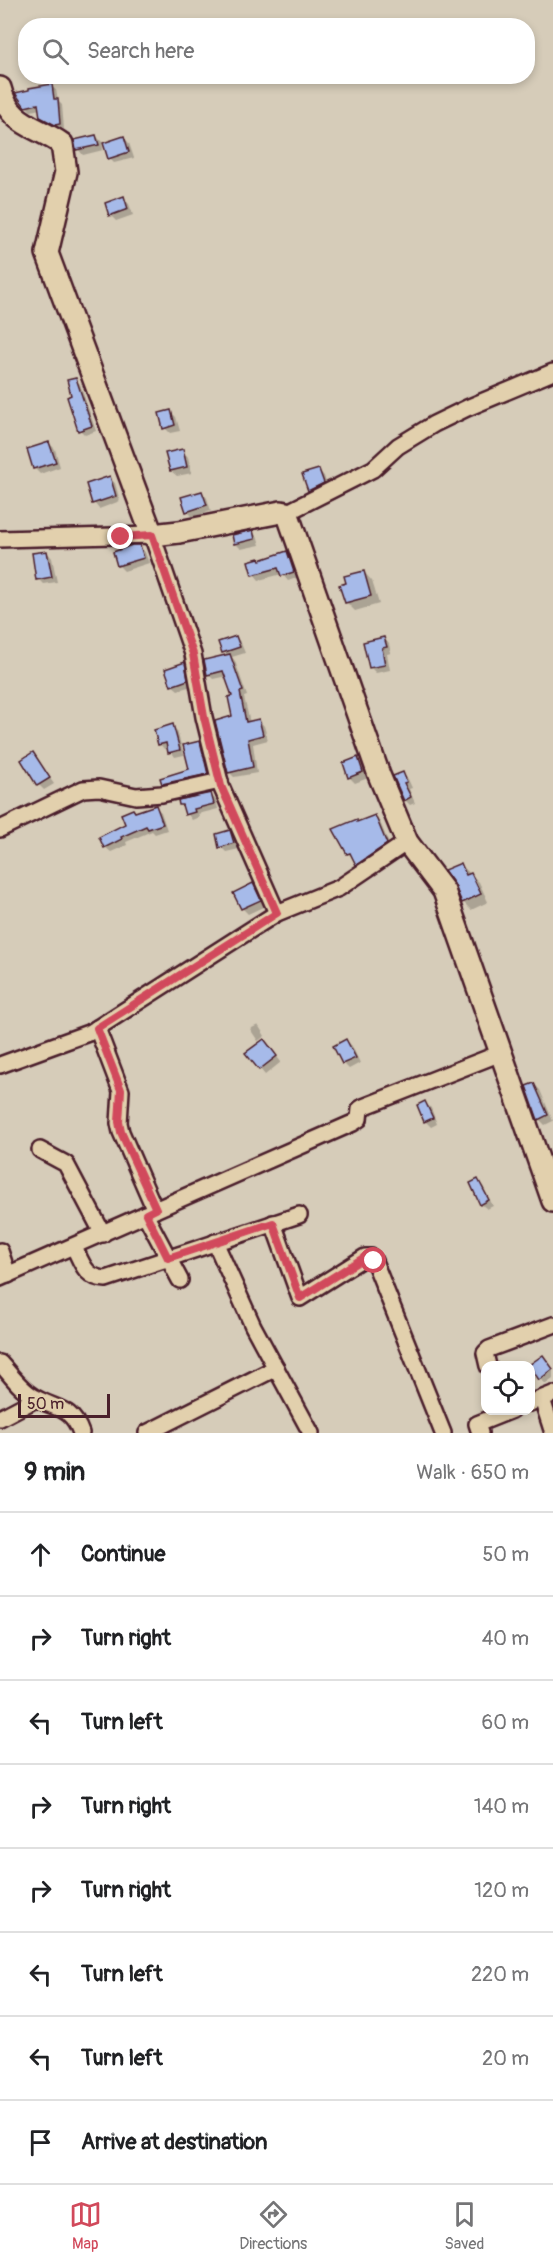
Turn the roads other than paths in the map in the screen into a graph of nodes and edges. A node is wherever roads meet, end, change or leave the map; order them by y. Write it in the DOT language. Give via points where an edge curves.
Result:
graph roads {
  1 [pos="0,88"];
  2 [pos="553,372"];
  3 [pos="286,513"];
  4 [pos="152,535"];
  5 [pos="0,539"];
  6 [pos="220,781"];
  7 [pos="0,829"];
  8 [pos="407,842"];
  9 [pos="277,913"];
  10 [pos="97,1028"];
  11 [pos="501,1053"];
  12 [pos="0,1065"];
  13 [pos="40,1150"];
  14 [pos="553,1201"];
  15 [pos="151,1212"];
  16 [pos="299,1215"];
  17 [pos="273,1223"];
  18 [pos="103,1233"];
  19 [pos="215,1242"];
  20 [pos="74,1247"];
  21 [pos="0,1251"];
  22 [pos="168,1258"];
  23 [pos="4,1277"];
  24 [pos="180,1280"];
  25 [pos="553,1325"];
  26 [pos="487,1361"];
  27 [pos="0,1363"];
  28 [pos="276,1368"];
  29 [pos="542,1398"];
  30 [pos="36,1399"];
  31 [pos="500,1415"];
  32 [pos="0,1418"];
  33 [pos="81,1433"];
  34 [pos="147,1433"];
  35 [pos="311,1433"];
  36 [pos="443,1433"];
  37 [pos="480,1433"];
  38 [pos="553,1433"];
  1 -- 4 [label="street" via="3,102 16,119 62,144 66,172 47,253"];
  2 -- 3 [label="street" via="434,424 398,446 373,469"];
  3 -- 4 [label="street"];
  3 -- 8 [label="street" via="379,775"];
  4 -- 5 [label="street"];
  4 -- 6 [label="street" via="193,654"];
  6 -- 7 [label="street" via="136,796 99,788 83,789"];
  6 -- 9 [label="street"];
  8 -- 9 [label="street" via="339,888"];
  8 -- 11 [label="street" via="444,891"];
  9 -- 10 [label="street"];
  10 -- 12 [label="street"];
  10 -- 15 [label="street" via="121,1090 121,1132"];
  11 -- 14 [label="street"];
  11 -- 15 [label="street" via="363,1107 353,1123"];
  13 -- 18 [label="street" via="66,1164"];
  15 -- 18 [label="street"];
  15 -- 22 [label="street"];
  16 -- 17 [label="street"];
  17 -- 19 [label="street"];
  17 -- 36 [label="street" via="300,1298 365,1257 371,1257"];
  18 -- 20 [label="street"];
  19 -- 22 [label="street"];
  19 -- 28 [label="street"];
  20 -- 22 [label="street" via="84,1268 96,1279"];
  20 -- 23 [label="street"];
  21 -- 23 [label="street"];
  22 -- 24 [label="street"];
  25 -- 26 [label="street" via="489,1349 485,1353"];
  27 -- 30 [label="street"];
  28 -- 34 [label="street"];
  28 -- 35 [label="street"];
  29 -- 38 [label="street"];
  30 -- 32 [label="street"];
  30 -- 33 [label="street" via="66,1410"];
  31 -- 37 [label="street" via="477,1424"];
}
